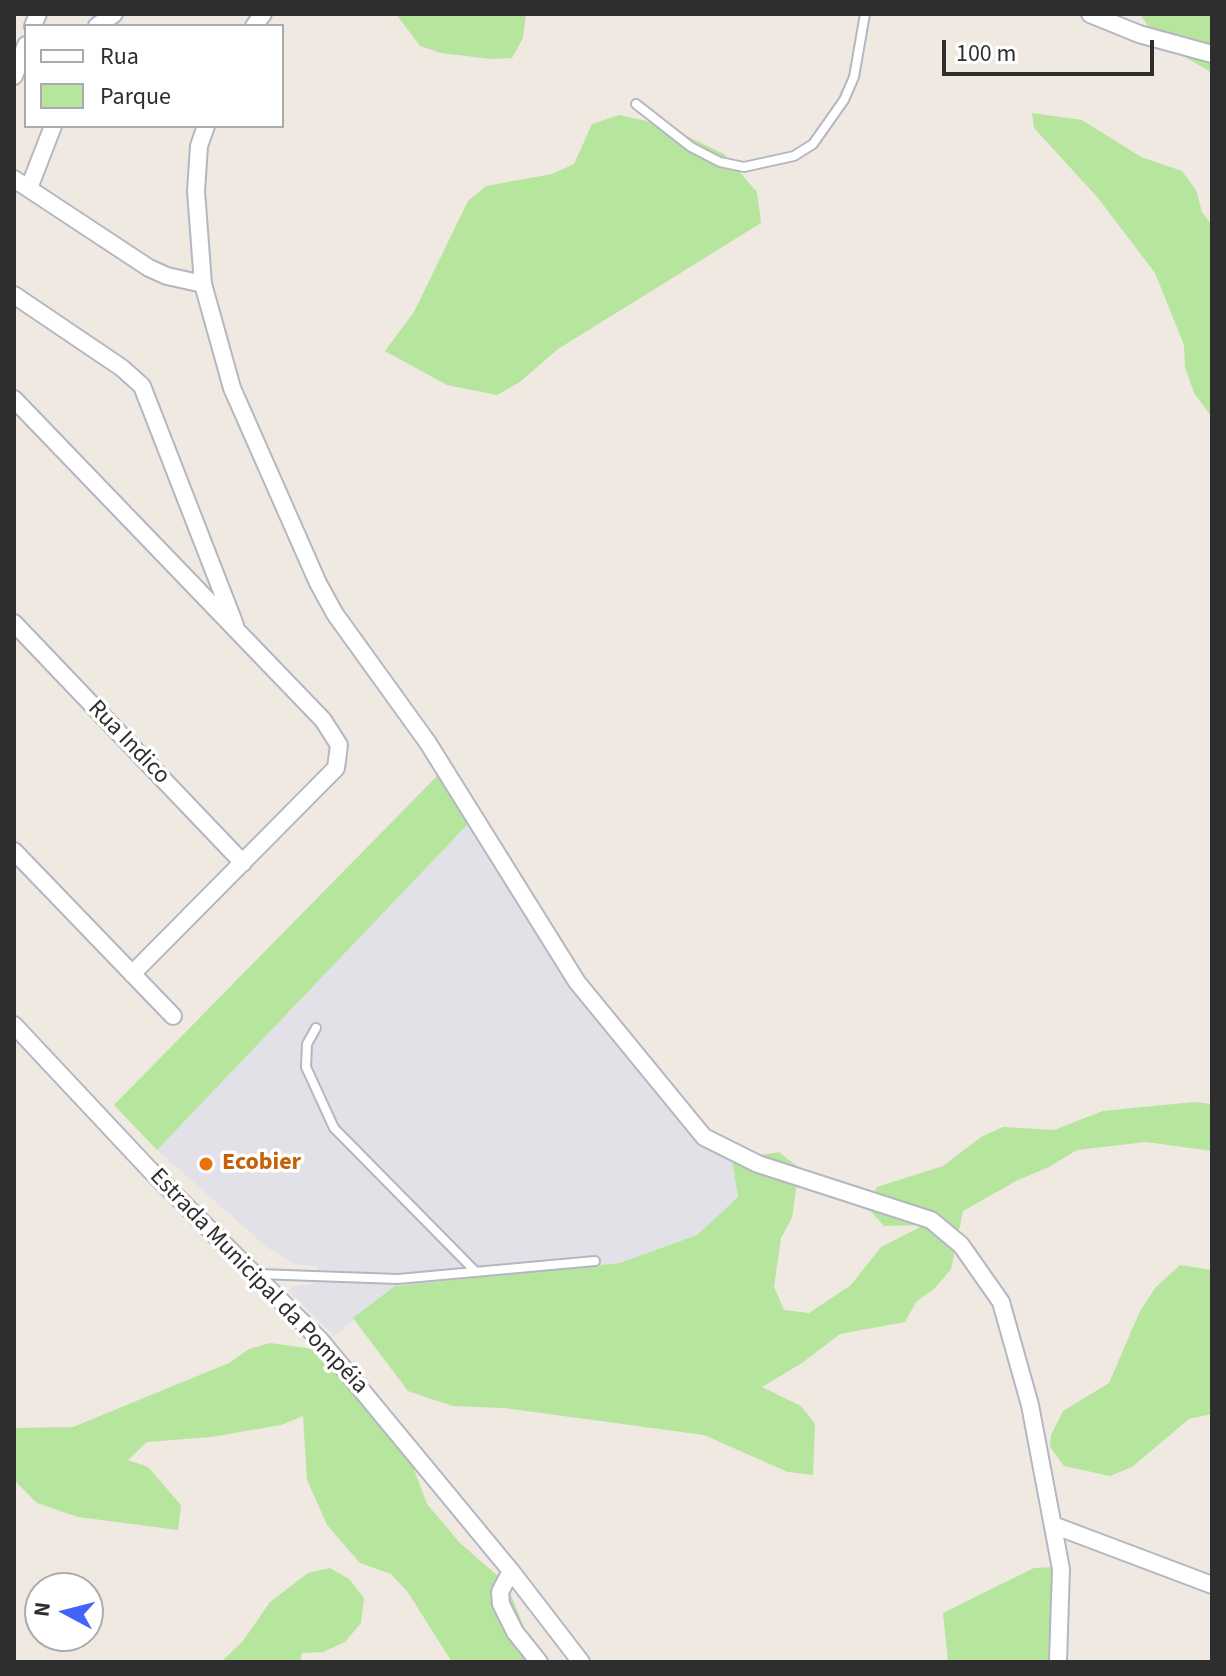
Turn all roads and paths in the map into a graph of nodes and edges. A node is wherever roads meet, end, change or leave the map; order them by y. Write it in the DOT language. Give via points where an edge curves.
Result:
graph roads {
  1 [pos="865,14"];
  2 [pos="1090,14"];
  3 [pos="24,50"];
  4 [pos="1212,54"];
  5 [pos="14,76"];
  6 [pos="636,104"];
  7 [pos="52,128"];
  8 [pos="205,128"];
  9 [pos="21,184"];
  10 [pos="203,284"];
  11 [pos="14,295"];
  12 [pos="14,399"];
  13 [pos="14,623"];
  14 [pos="238,632"];
  15 [pos="14,851"];
  16 [pos="243,863"];
  17 [pos="132,974"];
  18 [pos="173,1016"];
  19 [pos="14,1025"];
  20 [pos="316,1028"];
  21 [pos="595,1261"];
  22 [pos="476,1272"];
  23 [pos="253,1274"];
  24 [pos="1053,1525"];
  25 [pos="511,1571"];
  26 [pos="1212,1585"];
  27 [pos="539,1662"];
  28 [pos="581,1662"];
  29 [pos="1058,1662"];
  1 -- 6 [label="lane" via="854,77 844,100 813,144 794,156 744,167 720,162 691,147"];
  2 -- 4 [label="street"];
  3 -- 5 [label="street"];
  7 -- 9 [label="street"];
  8 -- 10 [label="street" via="196,191"];
  9 -- 10 [label="street" via="149,268"];
  10 -- 24 [label="street" via="232,388 318,583 428,743 577,982 704,1137 758,1164 910,1211 931,1220 961,1245 1001,1302 1010,1329"];
  11 -- 14 [label="street" via="142,386"];
  12 -- 14 [label="street"];
  13 -- 16 [label="street, Rua Indico"];
  14 -- 16 [label="street" via="323,720 339,745 336,768"];
  15 -- 17 [label="street"];
  16 -- 17 [label="street"];
  17 -- 18 [label="street"];
  19 -- 23 [label="street, Estrada Municipal da Pompéia"];
  20 -- 22 [label="lane" via="307,1044 306,1067 334,1128"];
  21 -- 22 [label="lane"];
  22 -- 23 [label="lane" via="398,1279"];
  23 -- 25 [label="street, Estrada Municipal da Pompéia" via="364,1390"];
  24 -- 26 [label="street"];
  24 -- 29 [label="street" via="1061,1569"];
  25 -- 27 [label="street" via="500,1592 501,1604"];
  25 -- 28 [label="street, Estrada Municipal da Pompéia"];
}
